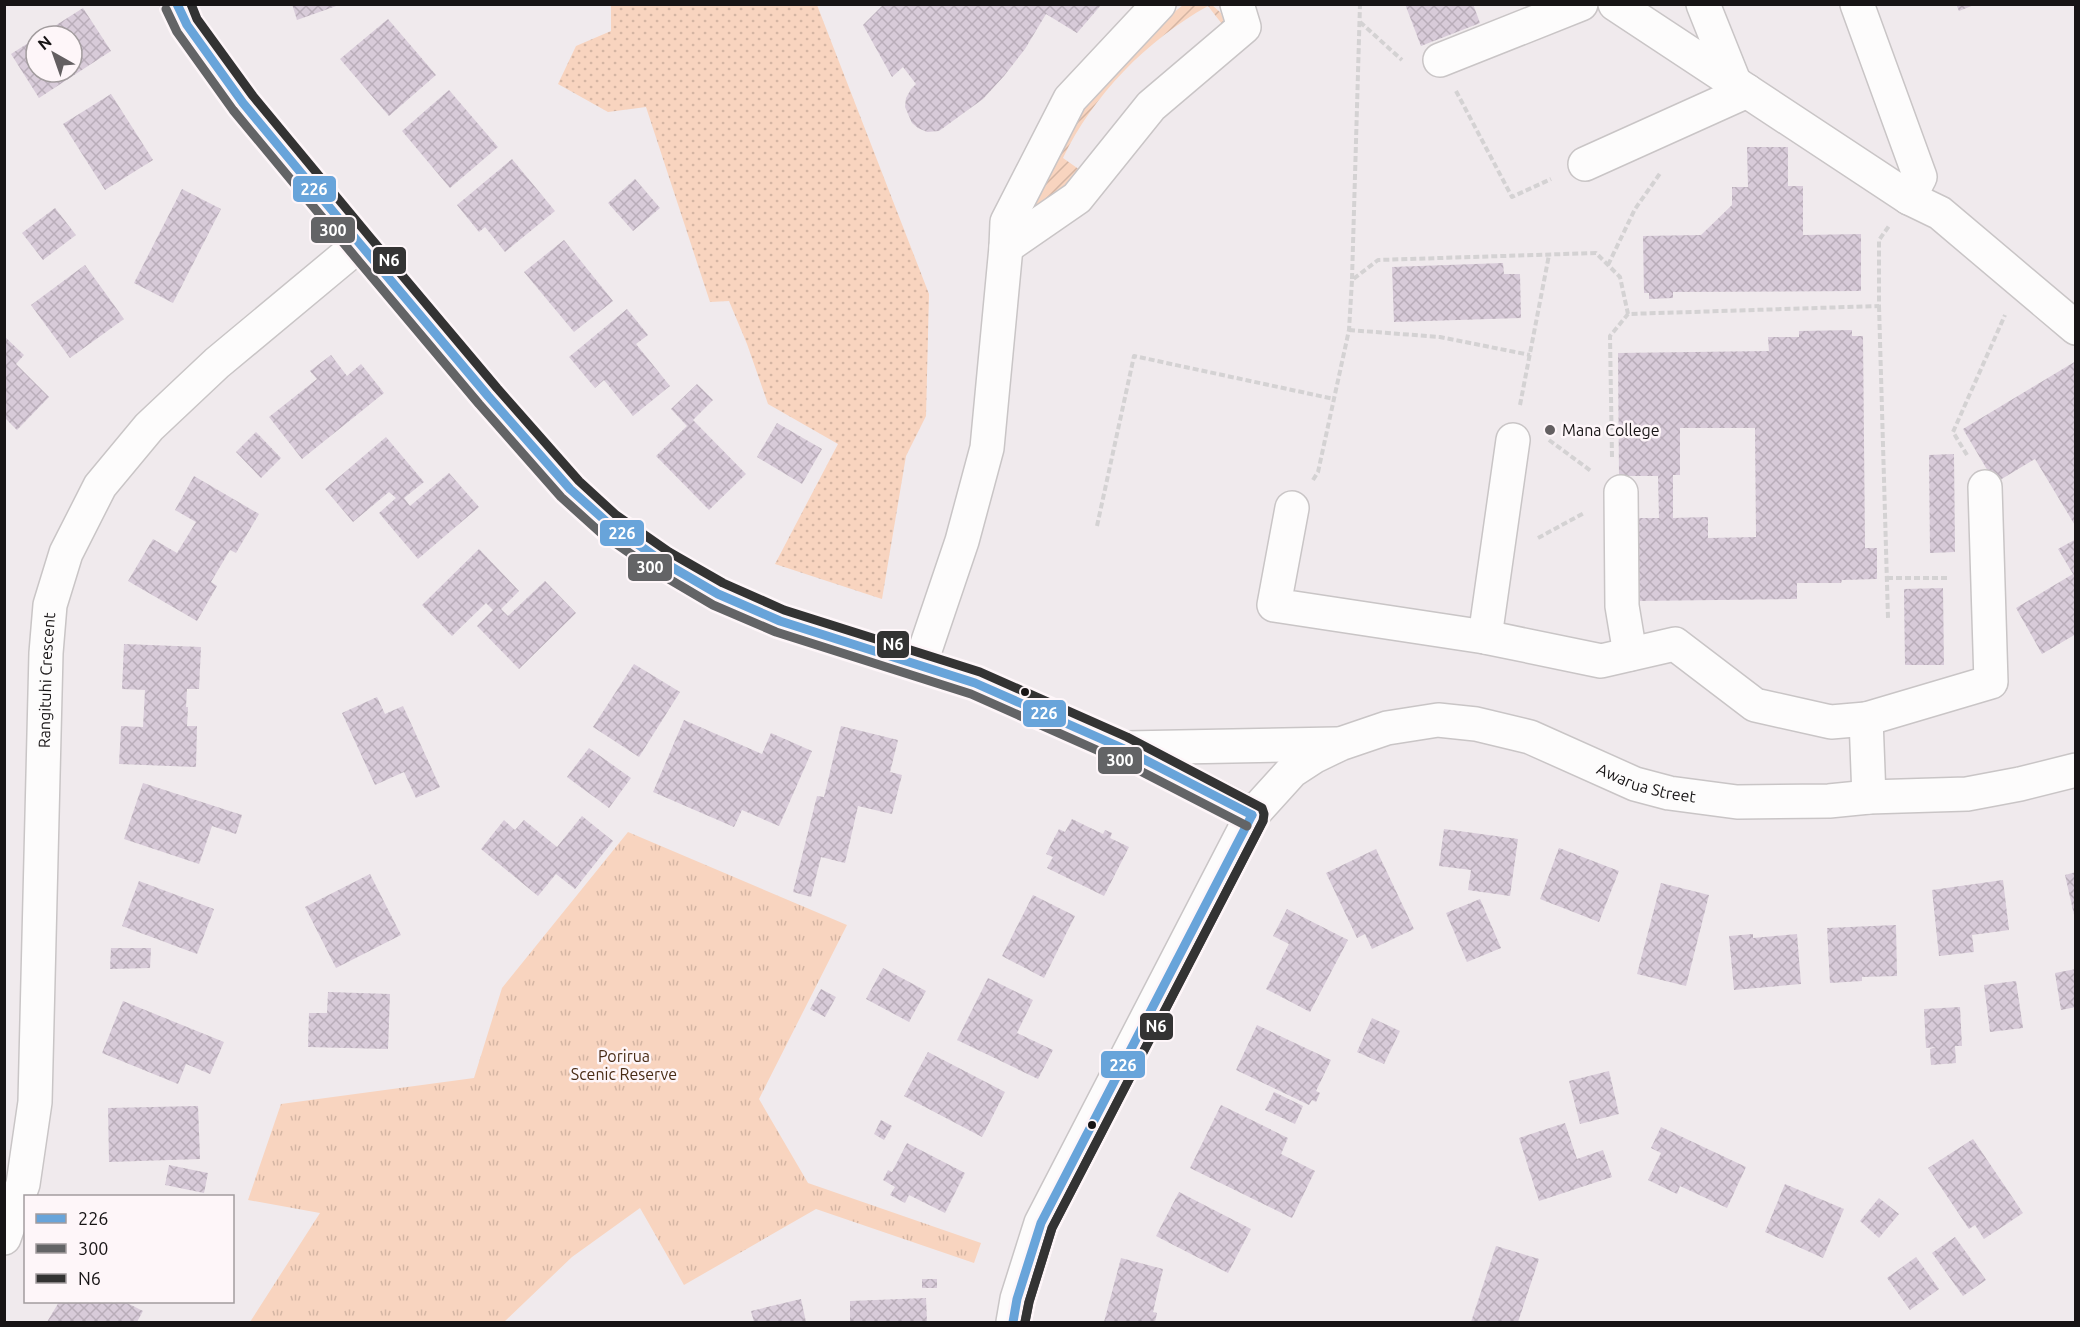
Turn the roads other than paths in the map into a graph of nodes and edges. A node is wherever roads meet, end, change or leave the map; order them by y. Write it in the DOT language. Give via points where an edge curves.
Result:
graph roads {
  1 [pos="177,4"];
  2 [pos="1159,4"];
  3 [pos="1237,4"];
  4 [pos="1581,4"];
  5 [pos="1615,4"];
  6 [pos="1703,4"];
  7 [pos="1857,4"];
  8 [pos="1440,60"];
  9 [pos="1741,88"];
  10 [pos="1585,164"];
  11 [pos="1909,198"];
  12 [pos="360,244"];
  13 [pos="1006,247"];
  14 [pos="2076,328"];
  15 [pos="1513,440"];
  16 [pos="1985,487"];
  17 [pos="1621,492"];
  18 [pos="1292,508"];
  19 [pos="1485,637"];
  20 [pos="1630,654"];
  21 [pos="920,665"];
  22 [pos="1866,719"];
  23 [pos="1340,744"];
  24 [pos="1122,748"];
  25 [pos="2076,770"];
  26 [pos="1869,797"];
  27 [pos="1252,815"];
  28 [pos="4,1238"];
  29 [pos="1013,1323"];
  1 -- 12 [label="street" via="243,103"];
  2 -- 13 [label="street" via="1070,99 1007,222"];
  3 -- 13 [label="street" via="1244,27 1151,106 1077,198"];
  4 -- 8 [label="street"];
  5 -- 9 [label="street"];
  6 -- 9 [label="street"];
  7 -- 11 [label="street" via="1920,177"];
  9 -- 10 [label="street"];
  9 -- 11 [label="street"];
  11 -- 14 [label="street" via="1940,213"];
  12 -- 21 [label="street" via="562,480 609,524 718,594 780,621"];
  12 -- 28 [label="street, Rangituhi Crescent" via="217,363 149,427 100,486 66,553 50,605 46,653 35,1102 23,1184"];
  13 -- 21 [label="street" via="987,448 962,541"];
  15 -- 19 [label="street"];
  16 -- 22 [label="street" via="1991,682"];
  17 -- 20 [label="street" via="1622,606"];
  18 -- 19 [label="street" via="1274,604"];
  19 -- 20 [label="street" via="1602,661"];
  20 -- 22 [label="street" via="1675,644 1755,705 1832,722"];
  21 -- 24 [label="street" via="975,683"];
  22 -- 26 [label="street"];
  23 -- 24 [label="street"];
  23 -- 26 [label="street, Awarua Street" via="1388,728 1438,720 1530,737 1625,780 1669,793 1737,802"];
  23 -- 27 [label="street, Awarua Street" via="1292,771"];
  24 -- 27 [label="street"];
  25 -- 26 [label="street, Awarua Street" via="1967,794"];
  27 -- 29 [label="street, Awarua Street" via="1041,1223"];
}
